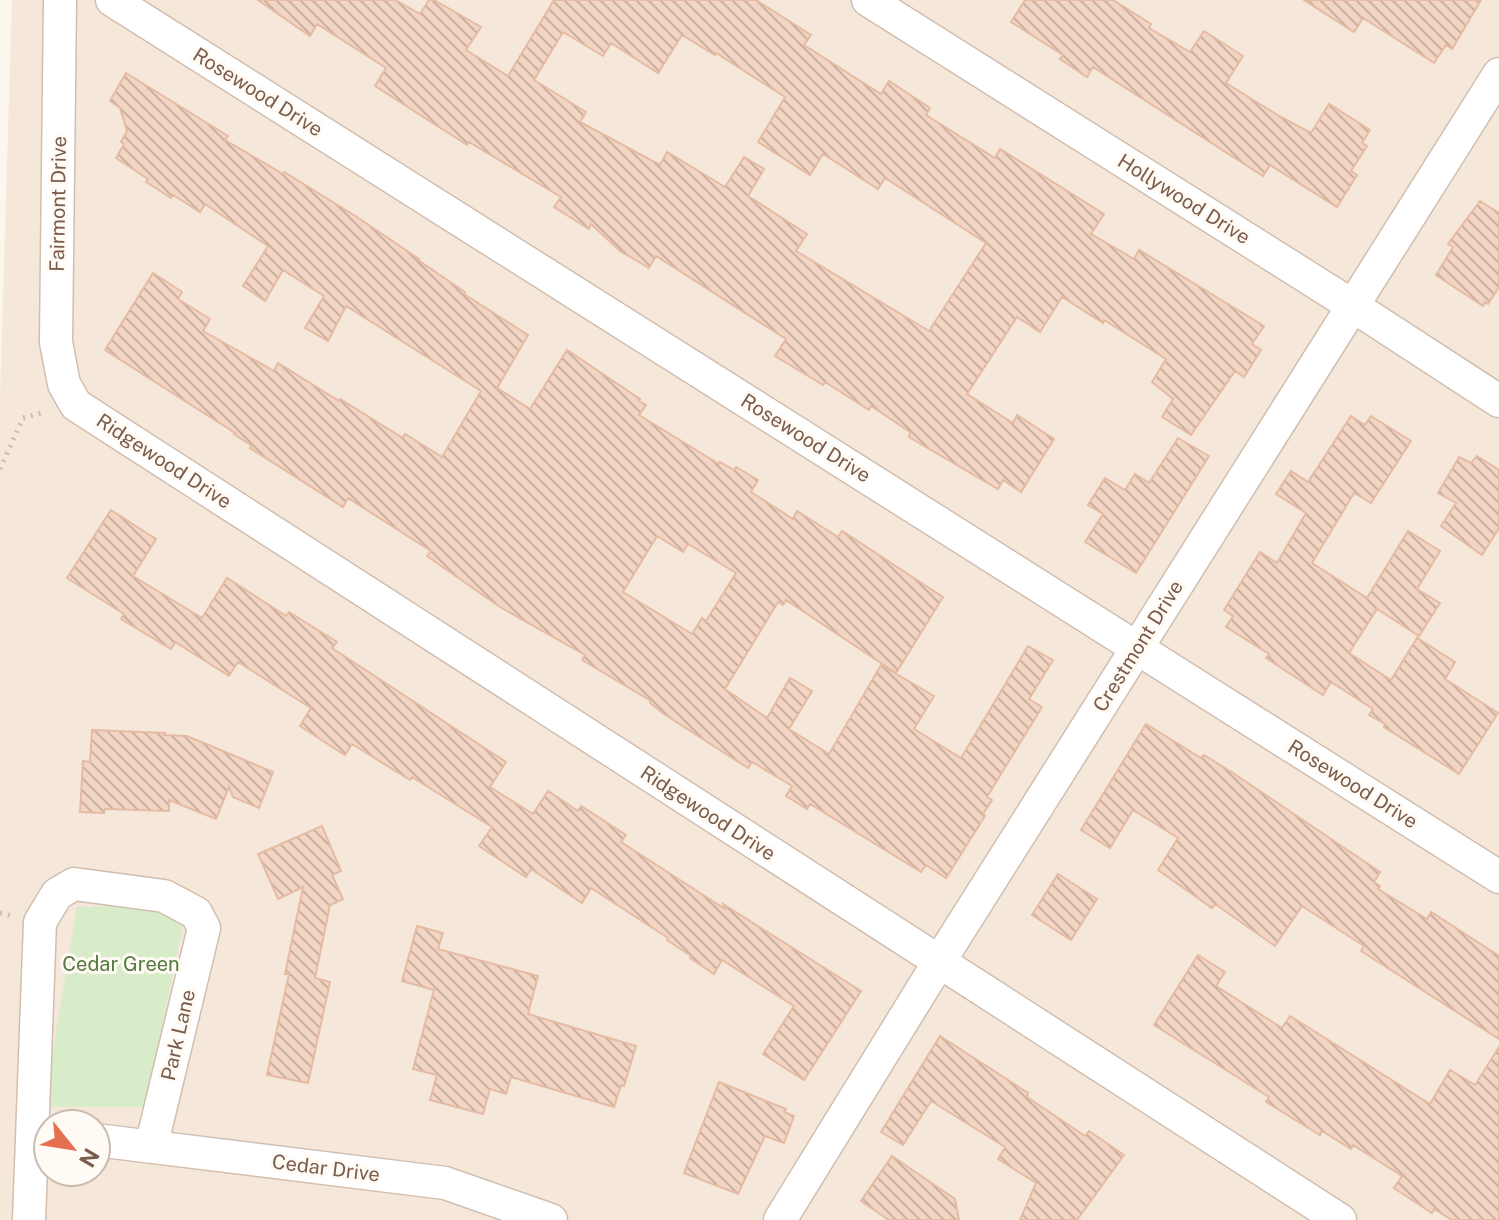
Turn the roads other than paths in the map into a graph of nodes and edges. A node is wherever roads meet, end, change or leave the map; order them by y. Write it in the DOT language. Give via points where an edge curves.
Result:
graph roads {
  1 [pos="60,0"];
  2 [pos="112,0"];
  3 [pos="868,0"];
  4 [pos="1499,74"];
  5 [pos="1353,306"];
  6 [pos="1499,401"];
  7 [pos="76,405"];
  8 [pos="1137,647"];
  9 [pos="1499,877"];
  10 [pos="939,962"];
  11 [pos="40,1108"];
  12 [pos="112,1142"];
  13 [pos="151,1147"];
  14 [pos="33,1188"];
  15 [pos="29,1220"];
  16 [pos="551,1220"];
  17 [pos="780,1220"];
  18 [pos="1340,1220"];
  1 -- 7 [label="street, Fairmont Drive" via="56,342 64,384"];
  2 -- 8 [label="street, Rosewood Drive"];
  3 -- 5 [label="street, Hollywood Drive"];
  4 -- 5 [label="street, Crestmont Drive"];
  5 -- 6 [label="street, Hollywood Drive"];
  5 -- 8 [label="street, Crestmont Drive"];
  7 -- 10 [label="street, Ridgewood Drive"];
  8 -- 9 [label="street, Rosewood Drive"];
  8 -- 10 [label="street, Crestmont Drive"];
  10 -- 17 [label="street, Crestmont Drive"];
  10 -- 18 [label="street, Ridgewood Drive"];
  11 -- 13 [label="street, Park Lane" via="40,922 57,894 74,884 164,896 196,913 204,928"];
  12 -- 13 [label="street, Cedar Drive"];
  13 -- 16 [label="street, Cedar Drive" via="445,1183"];
  14 -- 15 [label="street"];
}
